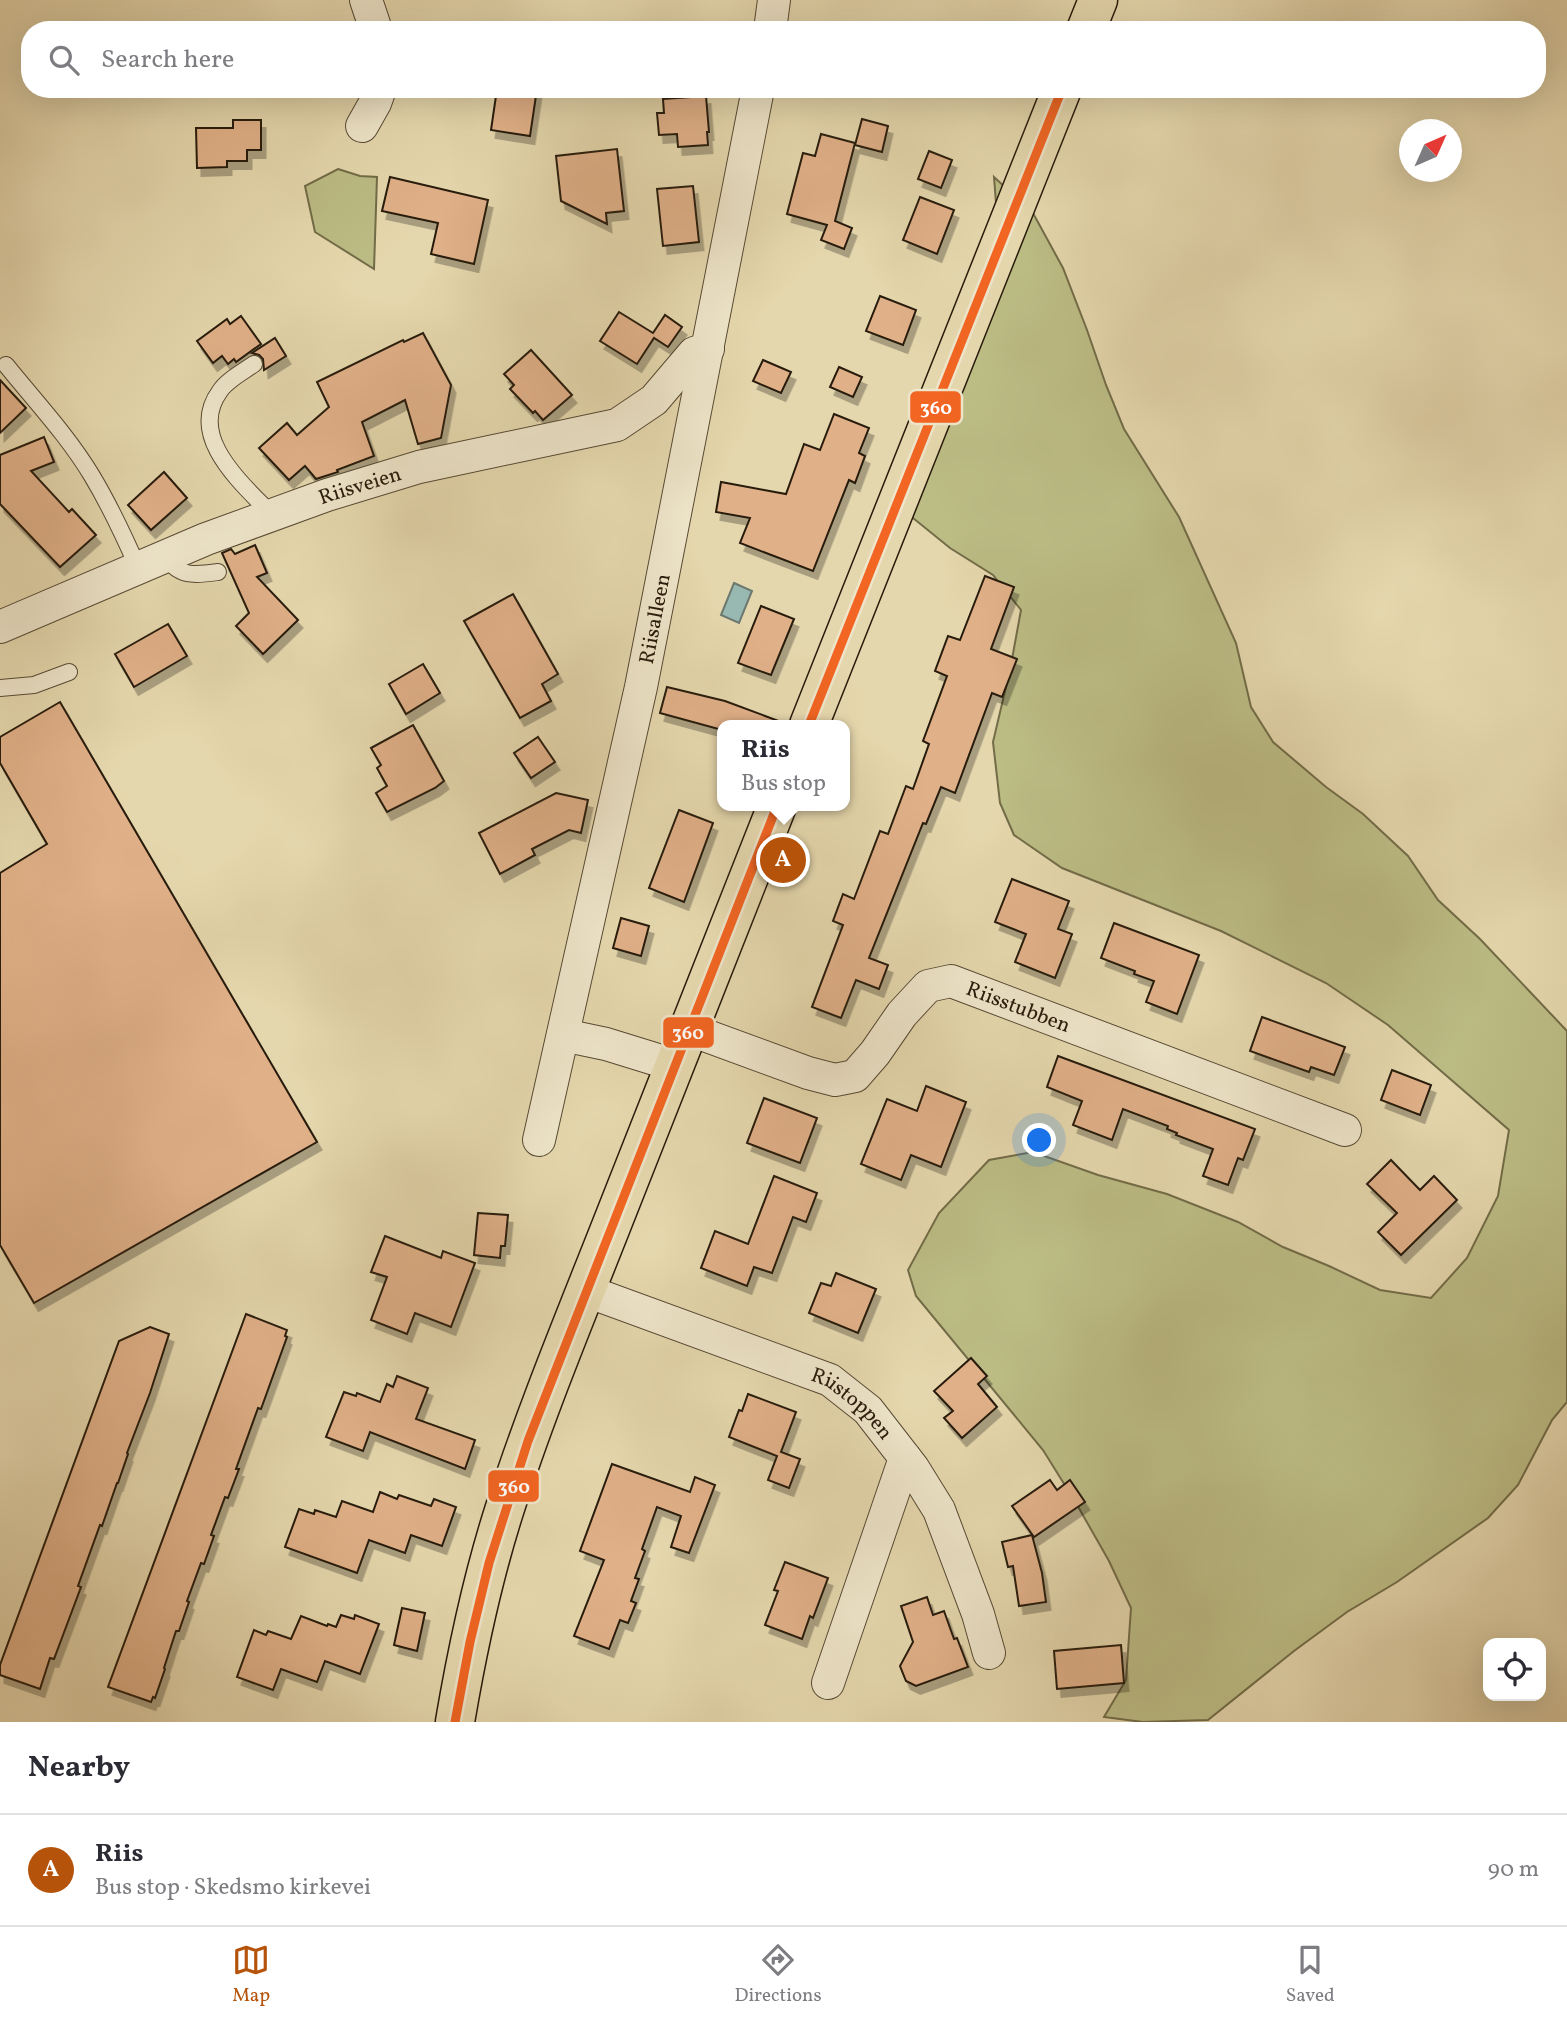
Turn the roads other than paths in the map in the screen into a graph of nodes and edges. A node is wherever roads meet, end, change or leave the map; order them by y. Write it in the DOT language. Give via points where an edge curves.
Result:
graph roads {
  1 [pos="366,0"];
  2 [pos="774,0"];
  3 [pos="1098,0"];
  4 [pos="373,21"];
  5 [pos="770,21"];
  6 [pos="1090,21"];
  7 [pos="377,98"];
  8 [pos="756,98"];
  9 [pos="1058,98"];
  10 [pos="362,125"];
  11 [pos="708,349"];
  12 [pos="254,363"];
  13 [pos="6,365"];
  14 [pos="272,515"];
  15 [pos="166,556"];
  16 [pos="138,568"];
  17 [pos="218,572"];
  18 [pos="0,627"];
  19 [pos="69,672"];
  20 [pos="0,688"];
  21 [pos="811,720"];
  22 [pos="775,811"];
  23 [pos="688,1029"];
  24 [pos="563,1035"];
  25 [pos="674,1065"];
  26 [pos="1345,1130"];
  27 [pos="539,1140"];
  28 [pos="585,1292"];
  29 [pos="905,1458"];
  30 [pos="989,1653"];
  31 [pos="828,1683"];
  32 [pos="455,1722"];
  1 -- 4 [label="street"];
  2 -- 5 [label="street"];
  3 -- 6 [label="highway"];
  7 -- 10 [label="street"];
  8 -- 11 [label="street, Riisalleen"];
  9 -- 21 [label="highway"];
  11 -- 14 [label="street, Riisveien" via="694,353 654,400 617,425 419,467"];
  11 -- 24 [label="street, Riisalleen" via="641,687"];
  12 -- 14 [label="lane" via="220,389 211,407 212,442"];
  13 -- 16 [label="lane" via="91,474"];
  14 -- 15 [label="street, Riisveien"];
  15 -- 16 [label="street, Riisveien"];
  15 -- 17 [label="lane" via="181,571 196,575"];
  16 -- 18 [label="street, Riisveien"];
  19 -- 20 [label="lane" via="34,685"];
  22 -- 23 [label="highway"];
  23 -- 25 [label="highway"];
  23 -- 26 [label="street, Riisstubben" via="835,1080 855,1076 928,986 951,981"];
  24 -- 25 [label="street"];
  24 -- 27 [label="street, Riisalleen"];
  25 -- 28 [label="highway"];
  28 -- 29 [label="street, Riistoppen" via="830,1380 868,1410"];
  28 -- 32 [label="highway" via="504,1512 473,1629"];
  29 -- 30 [label="street, Riistoppen" via="939,1510"];
  29 -- 31 [label="street"];
}
